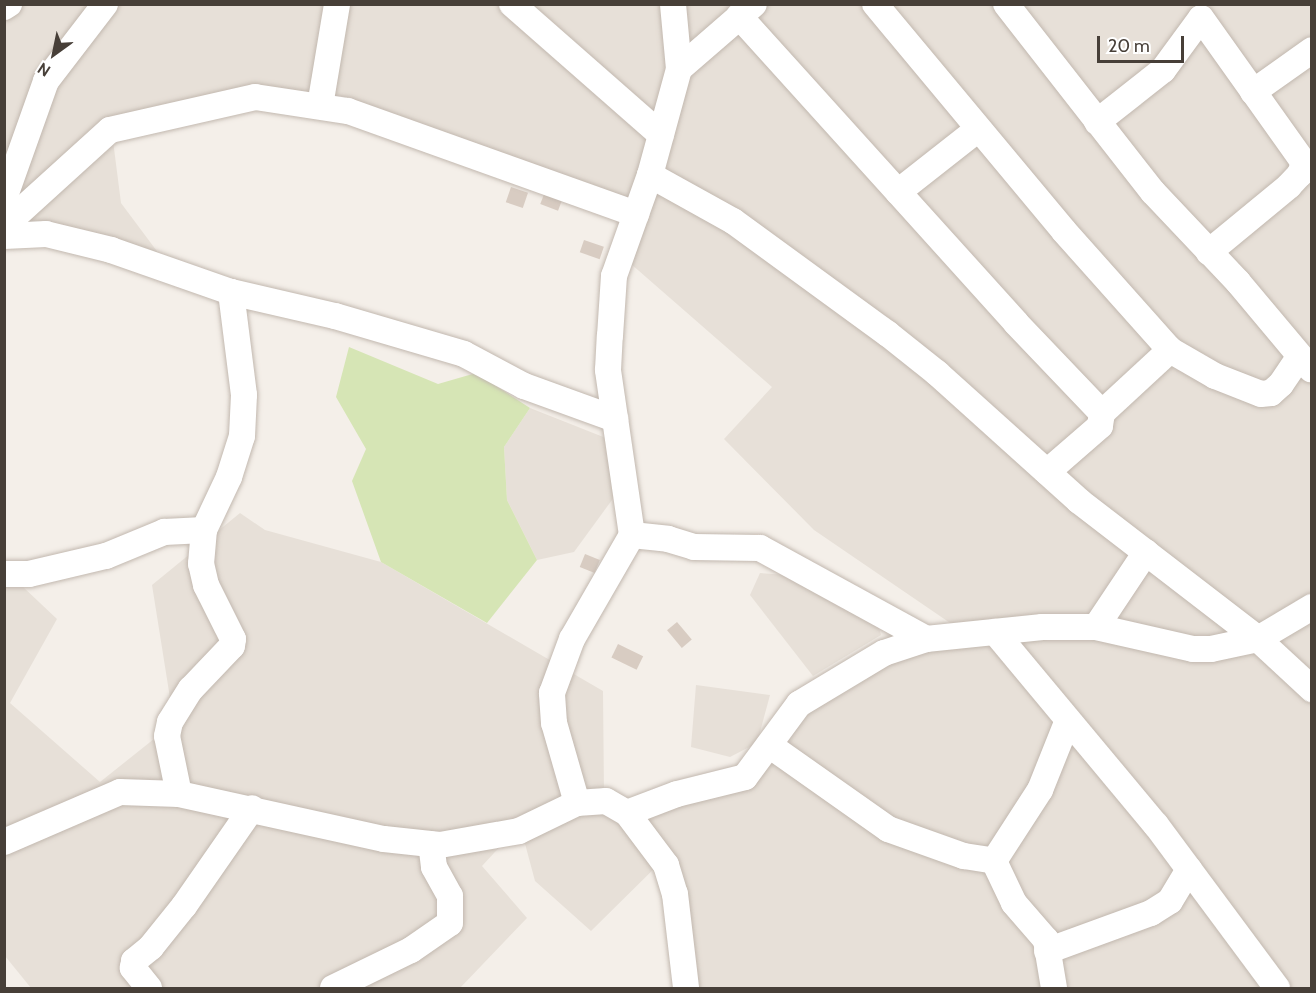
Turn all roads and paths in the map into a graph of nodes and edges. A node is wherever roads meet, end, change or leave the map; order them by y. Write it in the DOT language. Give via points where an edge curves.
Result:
graph roads {
  1 [pos="9,4"];
  2 [pos="105,4"];
  3 [pos="337,4"];
  4 [pos="512,4"];
  5 [pos="673,4"];
  6 [pos="875,4"];
  7 [pos="1006,4"];
  8 [pos="4,7"];
  9 [pos="1204,9"];
  10 [pos="747,10"];
  11 [pos="1311,50"];
  12 [pos="679,69"];
  13 [pos="1254,92"];
  14 [pos="320,105"];
  15 [pos="1097,122"];
  16 [pos="978,129"];
  17 [pos="661,135"];
  18 [pos="650,175"];
  19 [pos="898,192"];
  20 [pos="4,199"];
  21 [pos="636,214"];
  22 [pos="4,226"];
  23 [pos="4,236"];
  24 [pos="1209,252"];
  25 [pos="231,292"];
  26 [pos="1170,350"];
  27 [pos="1305,363"];
  28 [pos="1102,413"];
  29 [pos="615,419"];
  30 [pos="1047,472"];
  31 [pos="204,530"];
  32 [pos="632,535"];
  33 [pos="1146,552"];
  34 [pos="4,574"];
  35 [pos="1311,607"];
  36 [pos="1096,627"];
  37 [pos="996,632"];
  38 [pos="926,639"];
  39 [pos="1258,639"];
  40 [pos="1311,689"];
  41 [pos="1068,720"];
  42 [pos="769,745"];
  43 [pos="179,794"];
  44 [pos="577,803"];
  45 [pos="252,808"];
  46 [pos="627,813"];
  47 [pos="4,842"];
  48 [pos="431,844"];
  49 [pos="994,861"];
  50 [pos="1189,868"];
  51 [pos="1047,951"];
  52 [pos="149,988"];
  53 [pos="333,988"];
  54 [pos="686,988"];
  55 [pos="1054,988"];
  56 [pos="1276,988"];
  1 -- 8 [label="street"];
  2 -- 20 [label="street" via="46,81"];
  3 -- 14 [label="street"];
  4 -- 17 [label="street"];
  5 -- 12 [label="street"];
  6 -- 16 [label="street"];
  7 -- 15 [label="street"];
  9 -- 13 [label="street"];
  9 -- 15 [label="street" via="1163,70"];
  10 -- 12 [label="street"];
  10 -- 19 [label="street"];
  11 -- 13 [label="street"];
  12 -- 17 [label="street"];
  13 -- 24 [label="street" via="1304,163 1289,186"];
  14 -- 21 [label="street" via="348,111"];
  14 -- 22 [label="street" via="255,97 114,128"];
  15 -- 24 [label="street" via="1153,192"];
  16 -- 19 [label="street"];
  16 -- 26 [label="street"];
  17 -- 18 [label="street"];
  18 -- 21 [label="street"];
  18 -- 30 [label="street" via="733,220 853,308 937,373"];
  19 -- 28 [label="street"];
  21 -- 29 [label="street" via="614,276 608,370"];
  23 -- 25 [label="street" via="46,234 111,250"];
  24 -- 27 [label="street"];
  25 -- 29 [label="street" via="335,316 464,354 524,386"];
  25 -- 31 [label="street" via="244,395 242,436 229,477"];
  26 -- 27 [label="street" via="1215,376 1261,394 1271,393"];
  26 -- 28 [label="street"];
  28 -- 30 [label="street" via="1100,426"];
  29 -- 32 [label="street"];
  30 -- 33 [label="street"];
  31 -- 34 [label="street" via="164,532 106,556 29,574"];
  31 -- 43 [label="street" via="201,564 206,585 233,639 232,646 191,689 170,723 167,736"];
  32 -- 38 [label="street" via="669,539 694,547 760,548"];
  32 -- 44 [label="street" via="572,639 552,693 554,723"];
  33 -- 36 [label="street"];
  33 -- 39 [label="street"];
  35 -- 39 [label="street"];
  36 -- 37 [label="street"];
  36 -- 39 [label="street" via="1193,649"];
  37 -- 38 [label="street"];
  37 -- 41 [label="street"];
  38 -- 42 [label="street" via="884,653 799,704"];
  39 -- 40 [label="street"];
  41 -- 49 [label="street" via="1040,790"];
  41 -- 50 [label="street"];
  42 -- 46 [label="street" via="745,777 677,794"];
  42 -- 49 [label="street" via="888,830 964,856"];
  43 -- 45 [label="street"];
  43 -- 47 [label="street" via="120,792"];
  44 -- 46 [label="street" via="606,801"];
  44 -- 48 [label="street" via="519,831 468,843"];
  45 -- 48 [label="street" via="384,839"];
  45 -- 52 [label="street" via="184,906 151,947 134,961 133,968"];
  46 -- 54 [label="street" via="666,866 672,881"];
  48 -- 53 [label="street" via="434,867 450,896 450,922 411,950"];
  49 -- 51 [label="street" via="1014,903 1046,940"];
  50 -- 51 [label="street" via="1170,901 1151,913"];
  50 -- 56 [label="street"];
  51 -- 55 [label="street"];
}
